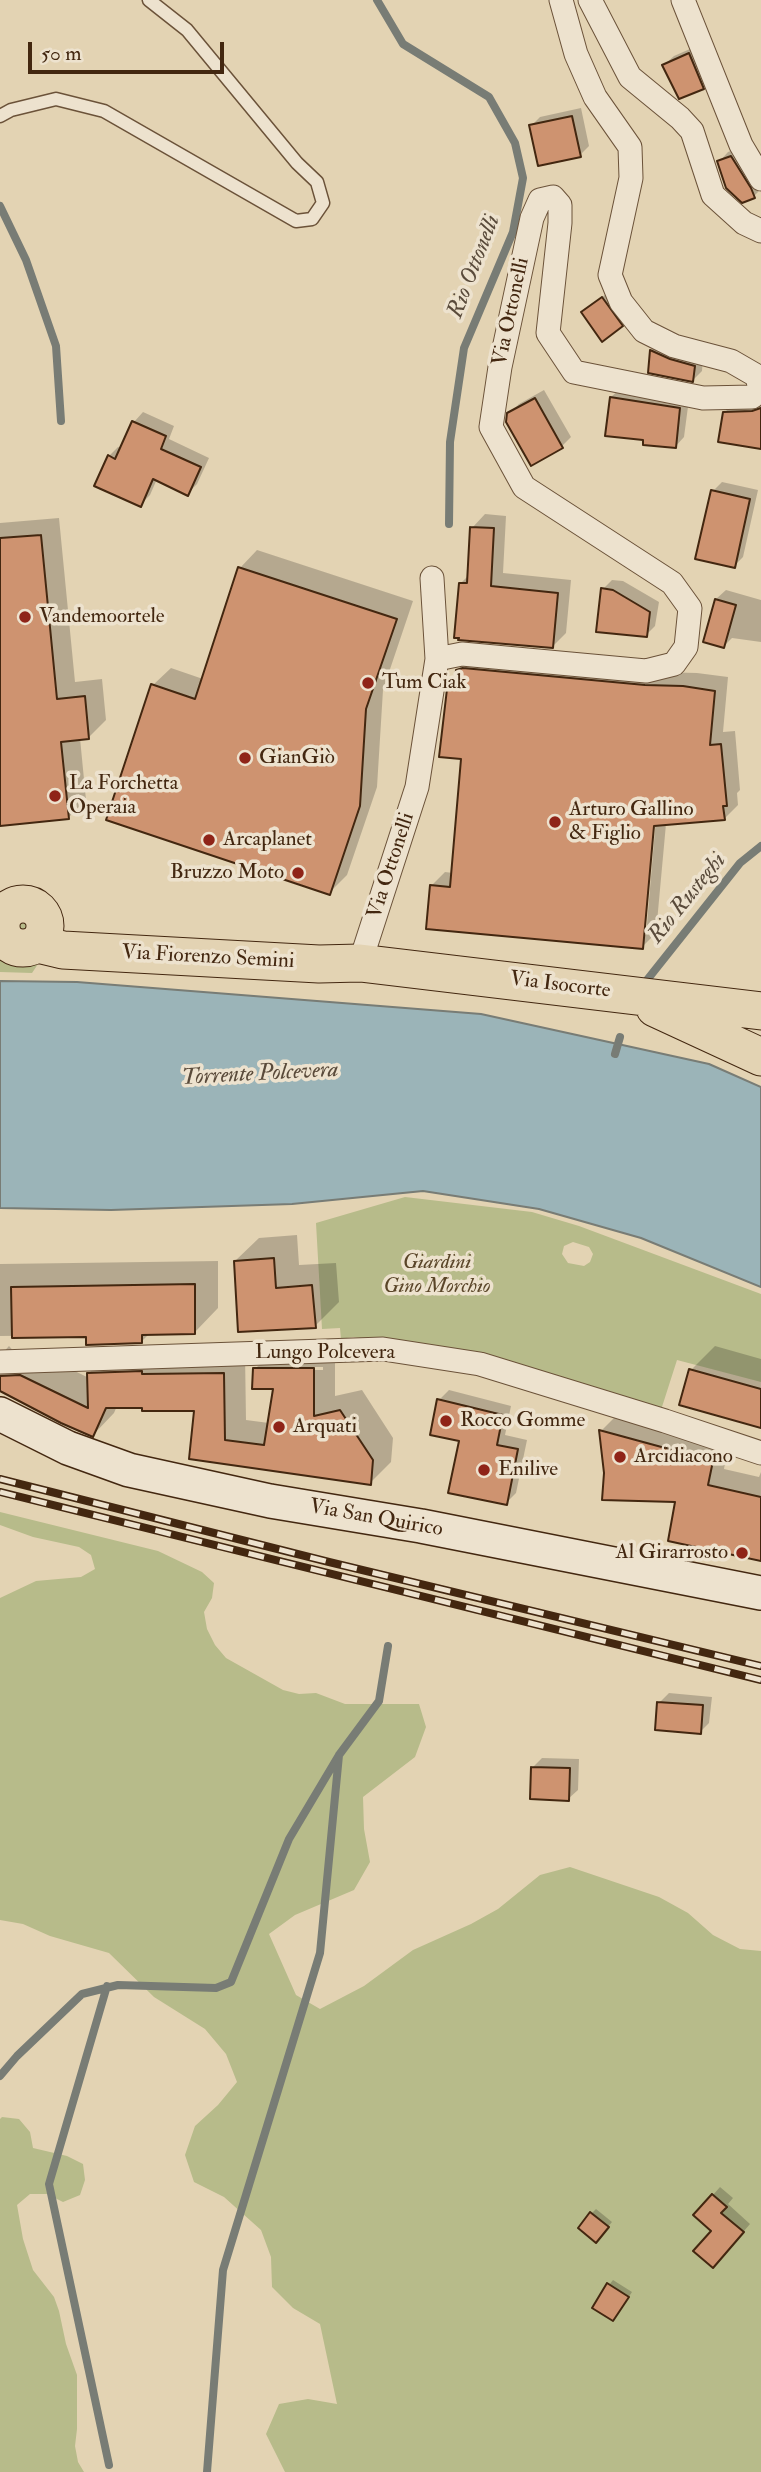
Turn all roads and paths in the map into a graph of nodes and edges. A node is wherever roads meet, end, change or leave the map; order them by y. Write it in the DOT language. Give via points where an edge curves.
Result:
graph roads {
  1 [pos="149,0"];
  2 [pos="561,0"];
  3 [pos="590,0"];
  4 [pos="683,0"];
  5 [pos="0,116"];
  6 [pos="761,179"];
  7 [pos="761,231"];
  8 [pos="432,578"];
  9 [pos="438,659"];
  10 [pos="21,940"];
  11 [pos="360,963"];
  12 [pos="622,993"];
  13 [pos="761,1011"];
  14 [pos="761,1057"];
  15 [pos="0,1362"];
  16 [pos="0,1414"];
  17 [pos="761,1454"];
  18 [pos="761,1593"];
  1 -- 5 [label="lane" via="187,30 317,182 323,203 312,219 296,221 104,111 56,99"];
  2 -- 9 [label="street, Via Ottonelli" via="576,54 595,97 630,147 631,178 610,275 621,302 644,331 674,346 731,361 757,376 760,390 752,397 703,398 574,372 548,333 560,205 553,197 540,200 532,218 500,367 492,427 524,487 672,583 690,608 685,646 674,664 646,671 462,654"];
  3 -- 7 [label="street" via="630,77 692,131 713,195 744,223"];
  4 -- 6 [label="street" via="741,145"];
  8 -- 9 [label="street"];
  9 -- 11 [label="street, Via Ottonelli" via="417,787"];
  10 -- 11 [label="main road, Via Fiorenzo Semini" via="319,964"];
  11 -- 12 [label="main road, Via Isocorte"];
  12 -- 13 [label="main road, Via Isocorte"];
  12 -- 14 [label="main road"];
  15 -- 17 [label="street, Lungo Polcevera" via="383,1349 480,1364"];
  16 -- 18 [label="main road, Via San Quirico" via="68,1448 129,1470 270,1502 421,1526"];
}
